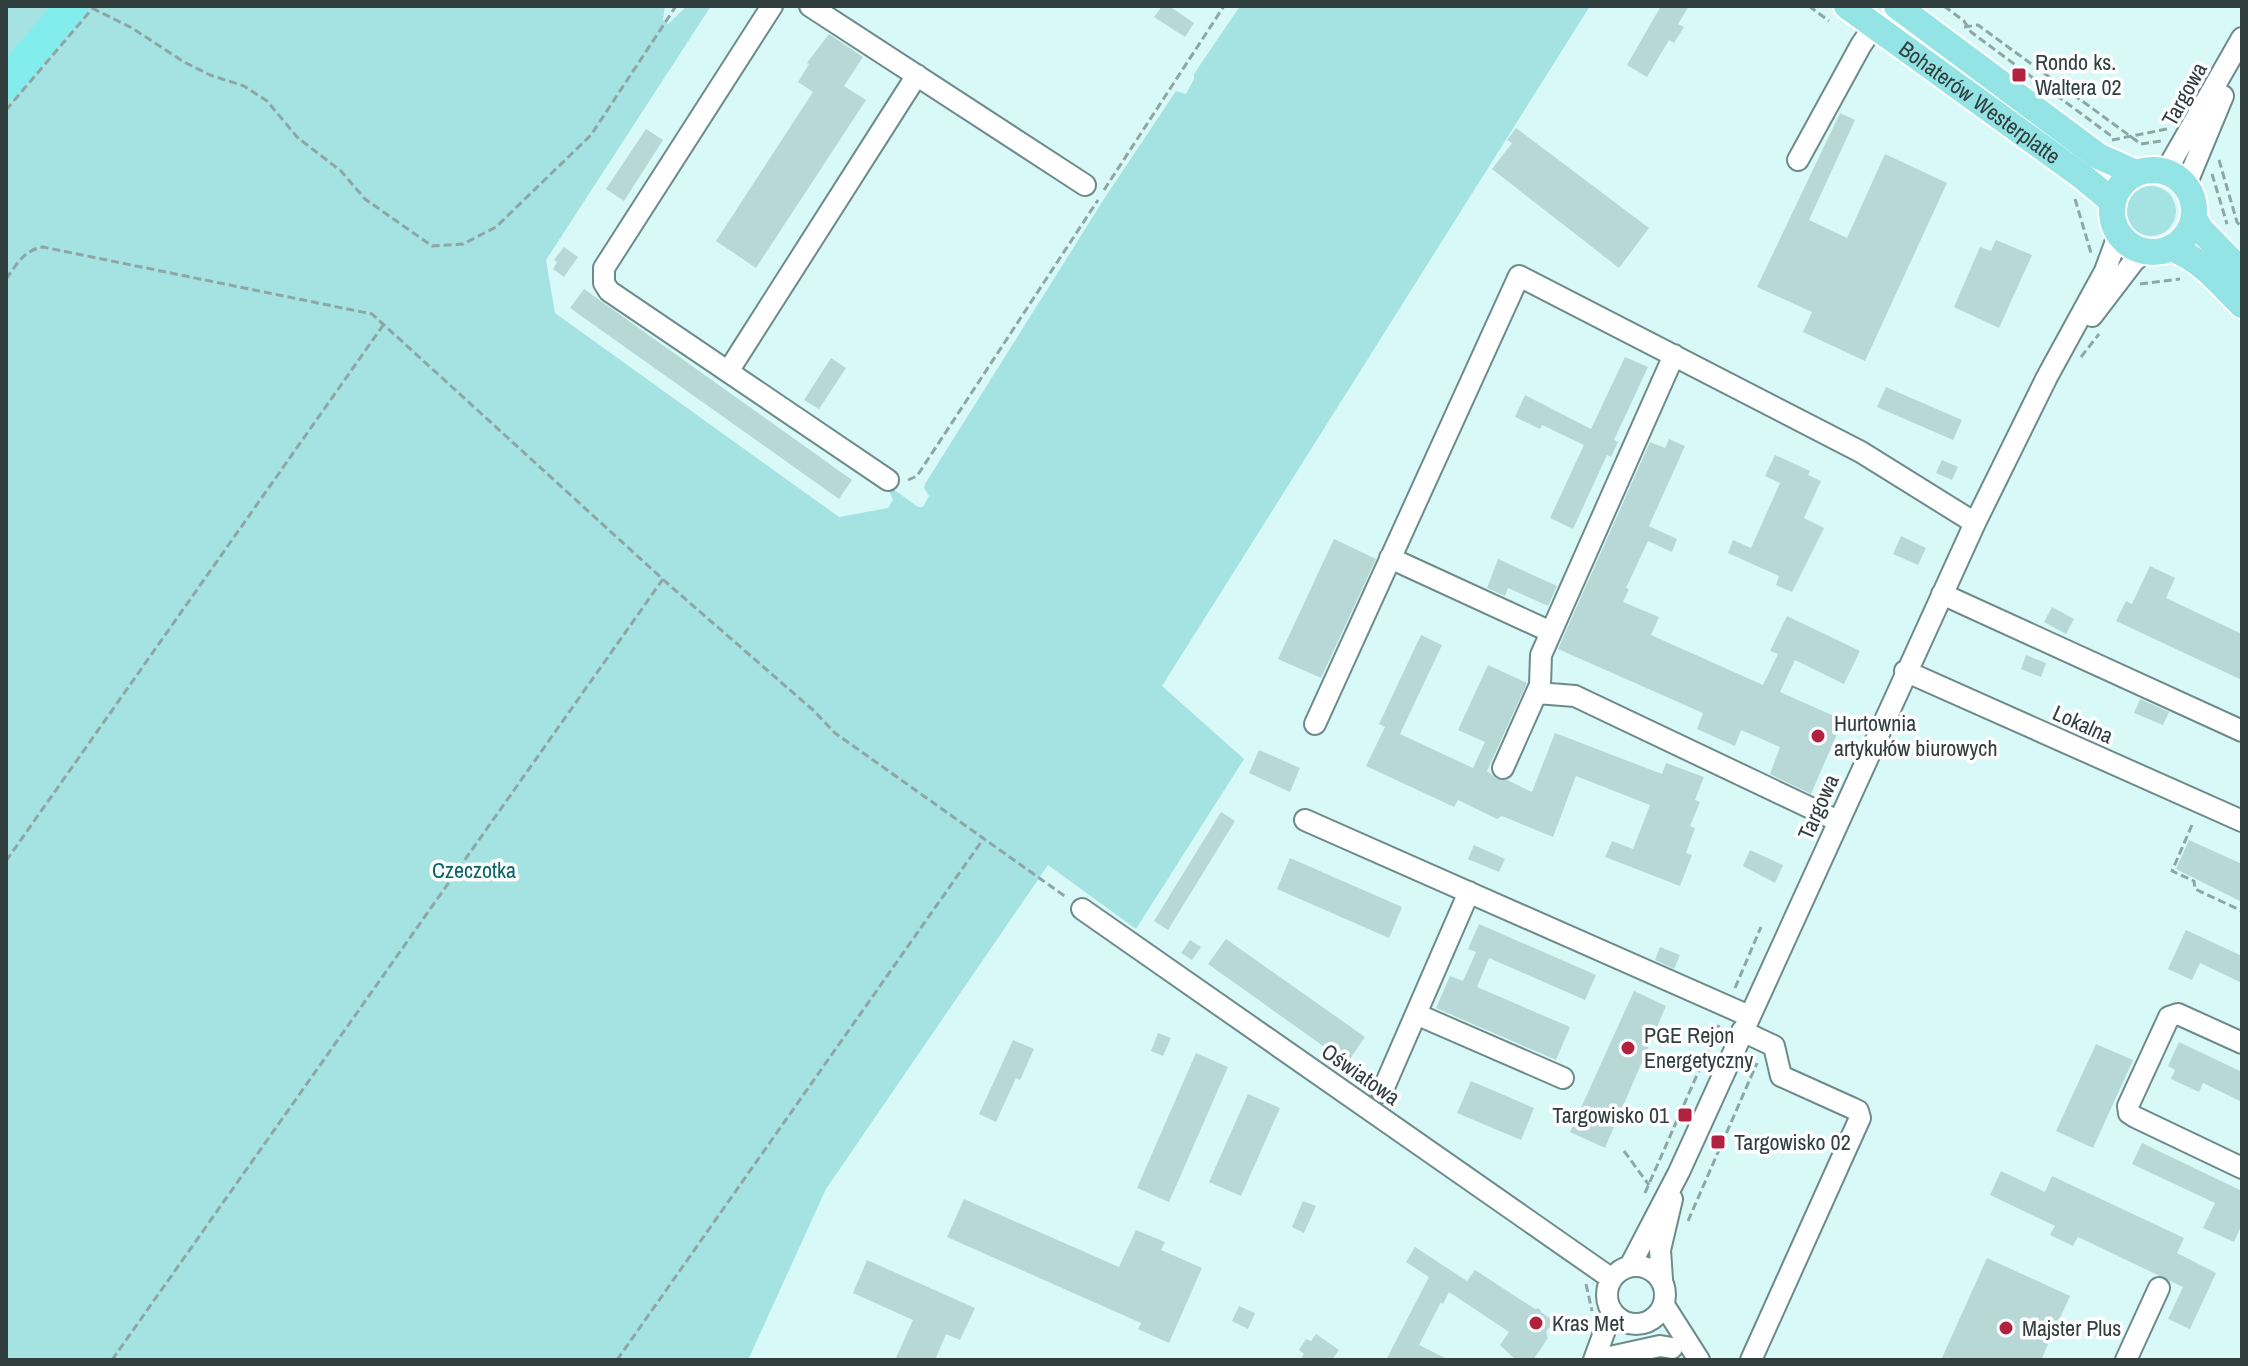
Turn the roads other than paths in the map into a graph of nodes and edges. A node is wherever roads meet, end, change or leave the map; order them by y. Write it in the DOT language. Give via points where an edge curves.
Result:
graph roads {
  1 [pos="772,6"];
  2 [pos="810,6"];
  3 [pos="1847,6"];
  4 [pos="1897,6"];
  5 [pos="1874,26"];
  6 [pos="2242,38"];
  7 [pos="2242,53"];
  8 [pos="917,75"];
  9 [pos="1798,160"];
  10 [pos="2136,173"];
  11 [pos="2176,178"];
  12 [pos="1085,185"];
  13 [pos="2113,202"];
  14 [pos="2194,219"];
  15 [pos="2119,233"];
  16 [pos="2158,250"];
  17 [pos="2242,272"];
  18 [pos="2242,305"];
  19 [pos="1674,355"];
  20 [pos="729,370"];
  21 [pos="2047,377"];
  22 [pos="888,480"];
  23 [pos="1975,523"];
  24 [pos="1390,558"];
  25 [pos="1942,594"];
  26 [pos="1551,632"];
  27 [pos="1905,671"];
  28 [pos="1537,693"];
  29 [pos="1315,724"];
  30 [pos="2242,731"];
  31 [pos="1503,768"];
  32 [pos="1305,820"];
  33 [pos="1838,821"];
  34 [pos="2242,821"];
  35 [pos="1469,892"];
  36 [pos="1082,909"];
  37 [pos="1416,1014"];
  38 [pos="1746,1023"];
  39 [pos="2242,1043"];
  40 [pos="1563,1078"];
  41 [pos="1382,1092"];
  42 [pos="2242,1168"];
  43 [pos="1679,1172"];
  44 [pos="1630,1266"];
  45 [pos="1612,1279"];
  46 [pos="1662,1279"];
  47 [pos="2159,1288"];
  48 [pos="1664,1305"];
  49 [pos="1602,1313"];
  50 [pos="1638,1324"];
  51 [pos="1678,1354"];
  52 [pos="1604,1359"];
  53 [pos="1699,1360"];
  54 [pos="1751,1360"];
  55 [pos="2126,1360"];
  1 -- 20 [label="street" via="603,276 609,291"];
  2 -- 8 [label="street"];
  3 -- 5 [label="main road, Bohaterów Westerplatte"];
  4 -- 10 [label="main road, Bohaterów Westerplatte" via="2098,156"];
  5 -- 9 [label="street"];
  5 -- 13 [label="main road, Bohaterów Westerplatte"];
  6 -- 11 [label="street, Targowa"];
  7 -- 11 [label="street, Targowa"];
  8 -- 12 [label="street"];
  8 -- 20 [label="street"];
  10 -- 11 [label="main road" via="2151,169"];
  10 -- 13 [label="main road" via="2121,185"];
  11 -- 14 [label="main road" via="2192,195"];
  13 -- 15 [label="main road" via="2112,218"];
  14 -- 16 [label="main road" via="2186,236"];
  14 -- 17 [label="main road"];
  15 -- 16 [label="main road" via="2130,245"];
  15 -- 21 [label="street, Targowa" via="2105,271"];
  16 -- 18 [label="main road" via="2186,254 2203,265"];
  16 -- 21 [label="street, Targowa" via="2134,261"];
  19 -- 23 [label="street" via="1861,452"];
  19 -- 24 [label="street" via="1517,277"];
  19 -- 26 [label="street"];
  20 -- 22 [label="street"];
  21 -- 23 [label="street, Targowa"];
  23 -- 25 [label="street, Targowa"];
  24 -- 26 [label="street"];
  24 -- 29 [label="street"];
  25 -- 27 [label="street, Targowa"];
  25 -- 30 [label="street"];
  26 -- 28 [label="street" via="1541,655"];
  27 -- 33 [label="street, Targowa"];
  27 -- 34 [label="street, Lokalna"];
  28 -- 31 [label="street"];
  28 -- 33 [label="street" via="1575,696"];
  32 -- 35 [label="street"];
  33 -- 38 [label="street, Targowa"];
  35 -- 37 [label="street"];
  35 -- 38 [label="street" via="1727,1006"];
  36 -- 45 [label="street, Oświatowa"];
  37 -- 40 [label="street"];
  37 -- 41 [label="street"];
  38 -- 43 [label="street, Targowa"];
  38 -- 54 [label="street" via="1777,1051 1781,1076 1858,1111 1860,1118"];
  39 -- 42 [label="street" via="2173,1014 2128,1106 2135,1117"];
  43 -- 44 [label="street, Targowa"];
  43 -- 46 [label="street, Targowa" via="1660,1250"];
  44 -- 45 [label="street"];
  44 -- 46 [label="street" via="1651,1269"];
  45 -- 49 [label="street"];
  46 -- 48 [label="street"];
  47 -- 55 [label="street"];
  48 -- 50 [label="street" via="1655,1317"];
  48 -- 53 [label="street"];
  49 -- 50 [label="street"];
  49 -- 52 [label="street"];
  50 -- 51 [label="street"];
  50 -- 52 [label="street"];
  51 -- 52 [label="street" via="1660,1346"];
}
